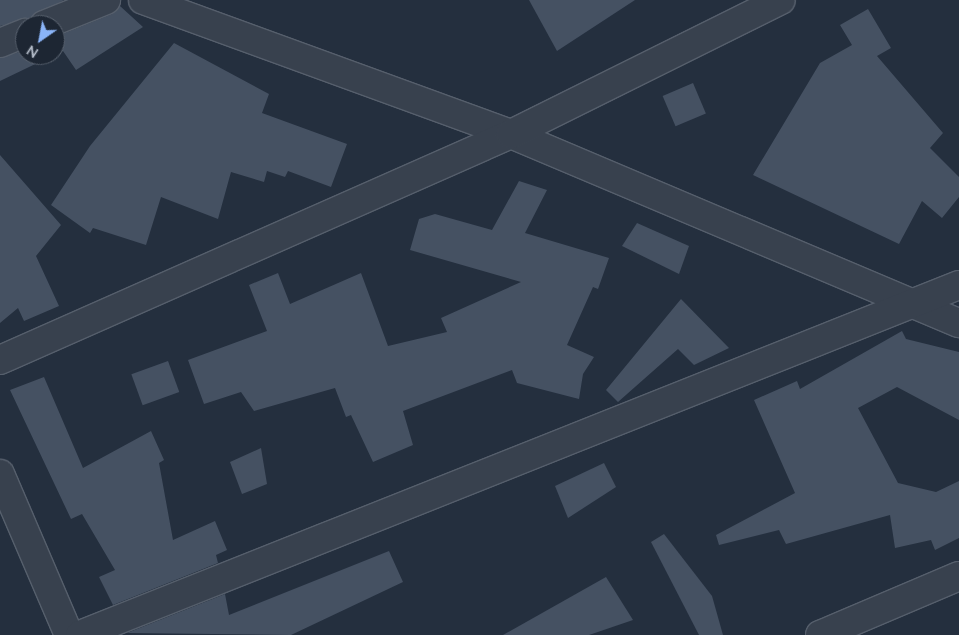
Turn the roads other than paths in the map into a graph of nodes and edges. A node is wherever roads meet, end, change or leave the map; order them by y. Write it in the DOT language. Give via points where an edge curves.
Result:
graph roads {
  1 [pos="106,0"];
  2 [pos="143,0"];
  3 [pos="781,0"];
  4 [pos="65,17"];
  5 [pos="15,37"];
  6 [pos="0,43"];
  7 [pos="511,134"];
  8 [pos="959,285"];
  9 [pos="912,305"];
  10 [pos="959,323"];
  11 [pos="0,360"];
  12 [pos="0,474"];
  13 [pos="959,576"];
  14 [pos="69,635"];
  15 [pos="80,635"];
  16 [pos="820,635"];
  1 -- 4 [label="street"];
  2 -- 7 [label="street"];
  3 -- 7 [label="street"];
  5 -- 6 [label="street"];
  7 -- 9 [label="street"];
  7 -- 11 [label="street"];
  8 -- 9 [label="street"];
  9 -- 10 [label="street"];
  9 -- 15 [label="street"];
  12 -- 14 [label="street"];
  13 -- 16 [label="street"];
}
